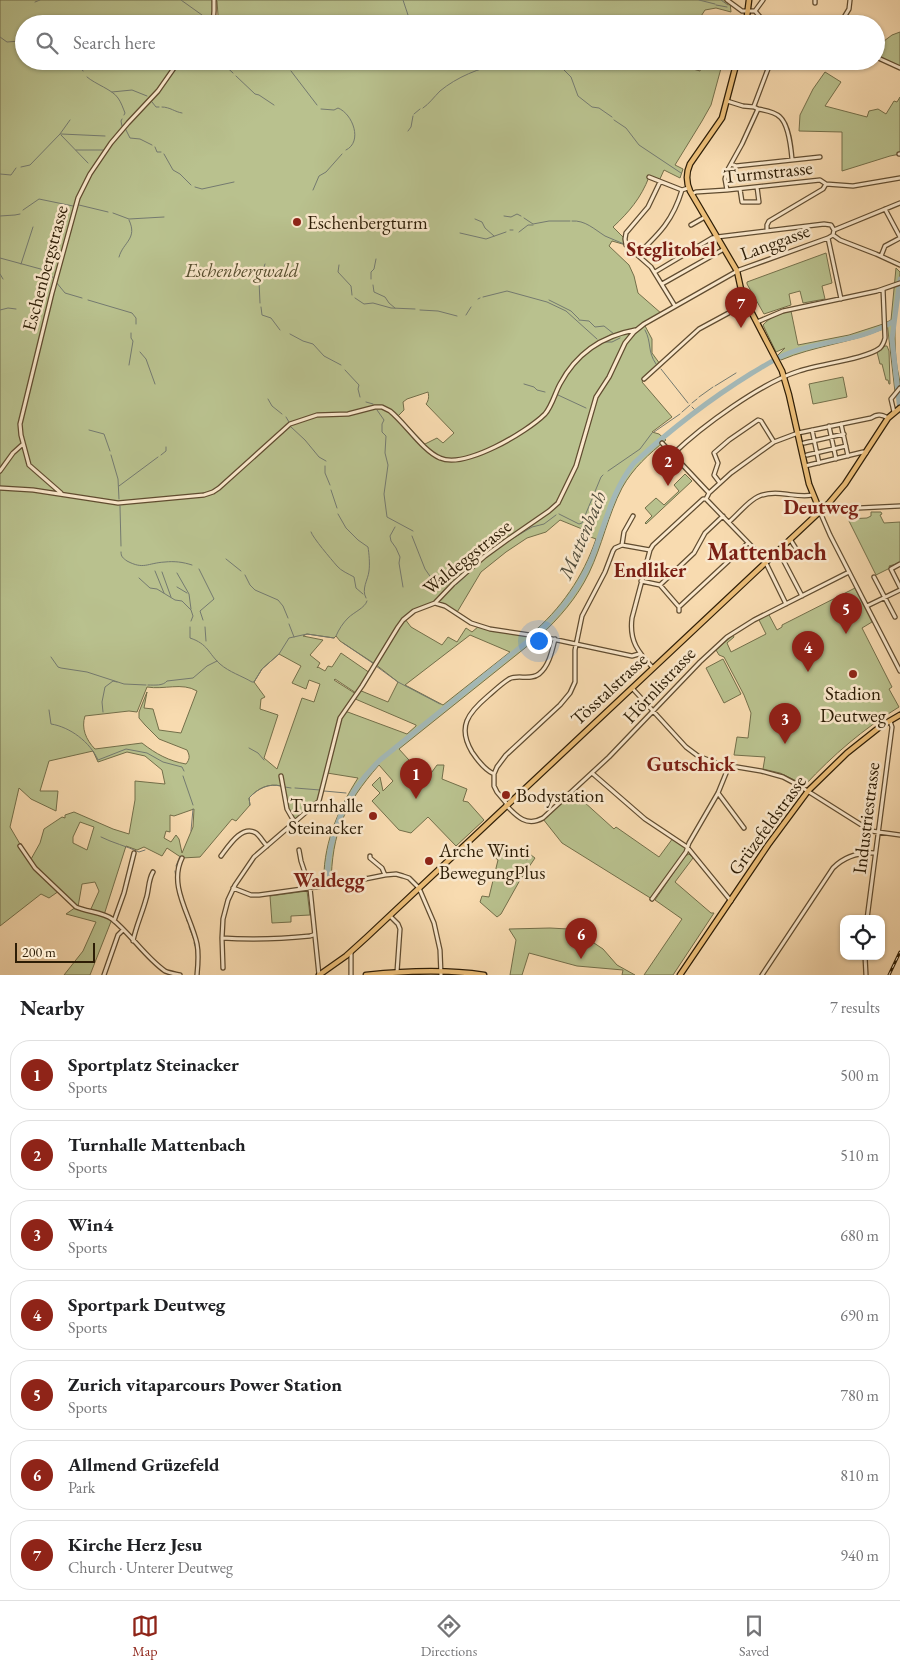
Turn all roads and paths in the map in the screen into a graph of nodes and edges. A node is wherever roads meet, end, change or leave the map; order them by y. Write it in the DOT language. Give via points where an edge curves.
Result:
graph roads {
  1 [pos="214,0"];
  2 [pos="727,0"];
  3 [pos="749,0"];
  4 [pos="763,0"];
  5 [pos="850,0"];
  6 [pos="748,11"];
  7 [pos="755,11"];
  8 [pos="213,15"];
  9 [pos="747,15"];
  10 [pos="758,15"];
  11 [pos="845,15"];
  12 [pos="885,60"];
  13 [pos="900,68"];
  14 [pos="173,70"];
  15 [pos="735,70"];
  16 [pos="768,70"];
  17 [pos="727,101"];
  18 [pos="756,108"];
  19 [pos="820,157"];
  20 [pos="792,160"];
  21 [pos="731,164"];
  22 [pos="649,177"];
  23 [pos="900,178"];
  24 [pos="660,182"];
  25 [pos="826,184"];
  26 [pos="757,187"];
  27 [pos="688,188"];
  28 [pos="740,189"];
  29 [pos="682,190"];
  30 [pos="727,190"];
  31 [pos="692,194"];
  32 [pos="900,203"];
  33 [pos="885,210"];
  34 [pos="705,217"];
  35 [pos="691,225"];
  36 [pos="834,230"];
  37 [pos="767,231"];
  38 [pos="834,235"];
  39 [pos="717,237"];
  40 [pos="828,238"];
  41 [pos="900,238"];
  42 [pos="724,249"];
  43 [pos="638,254"];
  44 [pos="881,256"];
  45 [pos="900,265"];
  46 [pos="737,271"];
  47 [pos="655,272"];
  48 [pos="899,283"];
  49 [pos="662,284"];
  50 [pos="883,289"];
  51 [pos="840,299"];
  52 [pos="747,303"];
  53 [pos="675,306"];
  54 [pos="757,322"];
  55 [pos="636,330"];
  56 [pos="784,377"];
  57 [pos="644,379"];
  58 [pos="900,389"];
  59 [pos="898,410"];
  60 [pos="888,418"];
  61 [pos="841,424"];
  62 [pos="829,426"];
  63 [pos="812,430"];
  64 [pos="798,433"];
  65 [pos="844,434"];
  66 [pos="831,436"];
  67 [pos="814,440"];
  68 [pos="774,442"];
  69 [pos="804,442"];
  70 [pos="662,443"];
  71 [pos="23,444"];
  72 [pos="846,446"];
  73 [pos="834,449"];
  74 [pos="817,453"];
  75 [pos="866,453"];
  76 [pos="672,454"];
  77 [pos="807,455"];
  78 [pos="848,456"];
  79 [pos="836,459"];
  80 [pos="819,462"];
  81 [pos="805,466"];
  82 [pos="0,471"];
  83 [pos="720,483"];
  84 [pos="0,488"];
  85 [pos="709,493"];
  86 [pos="65,495"];
  87 [pos="812,495"];
  88 [pos="706,499"];
  89 [pos="825,506"];
  90 [pos="900,506"];
  91 [pos="820,511"];
  92 [pos="633,516"];
  93 [pos="723,516"];
  94 [pos="729,522"];
  95 [pos="790,538"];
  96 [pos="748,543"];
  97 [pos="622,545"];
  98 [pos="650,550"];
  99 [pos="778,550"];
  100 [pos="800,556"];
  101 [pos="765,562"];
  102 [pos="900,564"];
  103 [pos="849,572"];
  104 [pos="874,577"];
  105 [pos="641,581"];
  106 [pos="899,581"];
  107 [pos="660,585"];
  108 [pos="900,588"];
  109 [pos="802,596"];
  110 [pos="884,598"];
  111 [pos="434,603"];
  112 [pos="786,604"];
  113 [pos="867,606"];
  114 [pos="894,617"];
  115 [pos="555,639"];
  116 [pos="576,644"];
  117 [pos="639,654"];
  118 [pos="653,668"];
  119 [pos="900,671"];
  120 [pos="632,688"];
  121 [pos="653,712"];
  122 [pos="900,715"];
  123 [pos="890,720"];
  124 [pos="729,766"];
  125 [pos="494,774"];
  126 [pos="592,774"];
  127 [pos="280,776"];
  128 [pos="808,791"];
  129 [pos="718,793"];
  130 [pos="507,805"];
  131 [pos="294,823"];
  132 [pos="744,828"];
  133 [pos="878,832"];
  134 [pos="900,835"];
  135 [pos="20,846"];
  136 [pos="267,846"];
  137 [pos="687,848"];
  138 [pos="299,850"];
  139 [pos="134,853"];
  140 [pos="875,853"];
  141 [pos="221,856"];
  142 [pos="370,856"];
  143 [pos="182,858"];
  144 [pos="153,872"];
  145 [pos="385,875"];
  146 [pos="233,888"];
  147 [pos="310,888"];
  148 [pos="419,888"];
  149 [pos="652,899"];
  150 [pos="730,901"];
  151 [pos="867,915"];
  152 [pos="390,916"];
  153 [pos="114,921"];
  154 [pos="123,930"];
  155 [pos="313,935"];
  156 [pos="222,938"];
  157 [pos="133,941"];
  158 [pos="351,952"];
  159 [pos="865,960"];
  160 [pos="223,968"];
  161 [pos="167,972"];
  162 [pos="397,972"];
  163 [pos="405,973"];
  164 [pos="441,973"];
  165 [pos="104,975"];
  166 [pos="163,975"];
  167 [pos="180,975"];
  168 [pos="197,975"];
  169 [pos="319,975"];
  170 [pos="351,975"];
  171 [pos="366,975"];
  172 [pos="484,975"];
  173 [pos="680,975"];
  174 [pos="762,975"];
  175 [pos="866,975"];
  1 -- 8 [label="street"];
  2 -- 6 [label="street" via="738,9"];
  3 -- 6 [label="main road"];
  4 -- 7 [label="street"];
  5 -- 11 [label="street"];
  6 -- 7 [label="street"];
  6 -- 9 [label="main road"];
  7 -- 10 [label="street"];
  12 -- 13 [label="street"];
  14 -- 71 [label="street, Eschenbergstrasse" via="112,143 78,198 21,414"];
  15 -- 17 [label="main road"];
  16 -- 18 [label="street"];
  17 -- 18 [label="street"];
  17 -- 27 [label="main road" via="720,124 688,168"];
  18 -- 20 [label="street" via="782,119 788,133"];
  18 -- 21 [label="street"];
  19 -- 20 [label="street"];
  20 -- 21 [label="street"];
  21 -- 30 [label="street" via="726,174"];
  22 -- 24 [label="street"];
  23 -- 25 [label="street" via="853,186"];
  24 -- 29 [label="street"];
  24 -- 43 [label="street" via="648,208 626,234 626,245"];
  25 -- 26 [label="street, Turmstrasse" via="820,180"];
  25 -- 37 [label="street, Turmstrasse" via="823,189 769,221"];
  26 -- 28 [label="street, Turmstrasse"];
  26 -- 28 [label="street" via="759,202 754,203 742,202"];
  27 -- 29 [label="street"];
  27 -- 31 [label="main road"];
  28 -- 30 [label="street, Turmstrasse"];
  29 -- 43 [label="street" via="670,221"];
  30 -- 31 [label="street, Turmstrasse"];
  31 -- 34 [label="main road"];
  32 -- 33 [label="street, Langgasse"];
  33 -- 36 [label="street, Langgasse"];
  33 -- 41 [label="street"];
  34 -- 35 [label="street"];
  34 -- 39 [label="main road"];
  36 -- 37 [label="street" via="831,225 824,224"];
  36 -- 38 [label="street, Langgasse"];
  37 -- 39 [label="street"];
  38 -- 40 [label="street, Langgasse"];
  38 -- 44 [label="street"];
  39 -- 42 [label="main road"];
  39 -- 47 [label="street"];
  40 -- 46 [label="street, Langgasse"];
  40 -- 51 [label="street"];
  41 -- 44 [label="street" via="884,246"];
  42 -- 46 [label="main road"];
  42 -- 49 [label="street"];
  43 -- 47 [label="street"];
  44 -- 45 [label="street"];
  46 -- 52 [label="main road"];
  46 -- 53 [label="street, Langgasse"];
  47 -- 49 [label="street"];
  48 -- 50 [label="street"];
  49 -- 53 [label="street"];
  50 -- 51 [label="street"];
  50 -- 56 [label="street" via="884,342 877,350"];
  51 -- 54 [label="street" via="783,311"];
  52 -- 54 [label="main road"];
  52 -- 57 [label="street" via="699,329"];
  53 -- 55 [label="street, Langgasse"];
  54 -- 56 [label="main road"];
  55 -- 86 [label="street, Eschenbergstrasse" via="605,339 580,357 565,375 544,414 507,441 465,460 437,457 392,413 377,407 317,415 289,424 221,486 206,495 122,503"];
  55 -- 111 [label="street, Waldeggstrasse" via="624,345 595,400 577,464 560,501 485,556"];
  56 -- 64 [label="main road"];
  56 -- 76 [label="street" via="705,427"];
  58 -- 59 [label="street" via="891,399"];
  59 -- 60 [label="main road, Tösstalstrasse"];
  60 -- 61 [label="street" via="881,414"];
  60 -- 75 [label="main road, Tösstalstrasse"];
  61 -- 62 [label="street"];
  61 -- 65 [label="street"];
  62 -- 63 [label="street"];
  62 -- 66 [label="street"];
  63 -- 64 [label="street"];
  63 -- 67 [label="street"];
  64 -- 68 [label="street"];
  64 -- 81 [label="main road"];
  65 -- 66 [label="street"];
  65 -- 72 [label="street"];
  66 -- 67 [label="street"];
  66 -- 73 [label="street"];
  67 -- 69 [label="street"];
  67 -- 74 [label="street"];
  68 -- 83 [label="street"];
  68 -- 83 [label="street" via="758,420 729,440 714,454 718,463 714,474"];
  70 -- 76 [label="street"];
  71 -- 82 [label="street"];
  71 -- 86 [label="street, Eschenbergstrasse" via="30,467"];
  72 -- 73 [label="street"];
  72 -- 78 [label="street"];
  73 -- 74 [label="street"];
  73 -- 79 [label="street"];
  74 -- 77 [label="street"];
  74 -- 80 [label="street"];
  75 -- 78 [label="street"];
  75 -- 89 [label="main road, Tösstalstrasse" via="839,492"];
  76 -- 85 [label="street"];
  78 -- 79 [label="street"];
  79 -- 80 [label="street"];
  80 -- 81 [label="street"];
  81 -- 87 [label="main road"];
  83 -- 85 [label="street"];
  84 -- 86 [label="street, Eschenbergstrasse"];
  85 -- 88 [label="street"];
  87 -- 91 [label="main road"];
  87 -- 94 [label="street" via="773,492 758,496"];
  88 -- 93 [label="street"];
  88 -- 98 [label="street"];
  89 -- 90 [label="street" via="842,509"];
  89 -- 91 [label="main road, Tösstalstrasse"];
  91 -- 95 [label="main road, Tösstalstrasse"];
  91 -- 103 [label="street"];
  92 -- 97 [label="street" via="624,532"];
  93 -- 94 [label="street"];
  93 -- 107 [label="street" via="705,533 694,553"];
  94 -- 96 [label="street"];
  95 -- 99 [label="main road, Tösstalstrasse"];
  95 -- 100 [label="street"];
  96 -- 101 [label="street"];
  96 -- 107 [label="street" via="679,609"];
  97 -- 98 [label="street"];
  97 -- 116 [label="street" via="612,551 600,584 585,610"];
  98 -- 105 [label="street"];
  99 -- 101 [label="main road, Tösstalstrasse"];
  99 -- 109 [label="street"];
  101 -- 112 [label="street"];
  101 -- 118 [label="main road, Tösstalstrasse"];
  102 -- 106 [label="street" via="891,569"];
  103 -- 109 [label="street, Hörnlistrasse"];
  103 -- 113 [label="street"];
  104 -- 110 [label="street"];
  105 -- 107 [label="street"];
  105 -- 117 [label="street" via="631,628"];
  106 -- 108 [label="street"];
  108 -- 110 [label="street"];
  109 -- 112 [label="street, Hörnlistrasse"];
  110 -- 113 [label="street"];
  110 -- 114 [label="street"];
  111 -- 115 [label="street" via="479,626"];
  111 -- 131 [label="street, Waldeggstrasse" via="416,610 402,621 344,710 319,802"];
  112 -- 121 [label="street, Hörnlistrasse" via="727,637"];
  113 -- 119 [label="street"];
  115 -- 116 [label="street"];
  115 -- 125 [label="street" via="549,659 540,673 529,678 509,679 470,713 465,730 467,742 478,760"];
  116 -- 117 [label="street" via="632,656"];
  116 -- 125 [label="street" via="576,674 570,693 501,761"];
  117 -- 118 [label="street"];
  118 -- 120 [label="main road, Tösstalstrasse"];
  120 -- 121 [label="street"];
  120 -- 130 [label="main road, Tösstalstrasse"];
  121 -- 124 [label="street" via="692,751 709,761"];
  121 -- 126 [label="street, Hörnlistrasse"];
  122 -- 123 [label="main road, Grüzefeldstrasse"];
  123 -- 128 [label="main road, Grüzefeldstrasse" via="847,753"];
  123 -- 133 [label="street, Industriestrasse" via="892,727"];
  124 -- 128 [label="street" via="776,775"];
  124 -- 129 [label="street"];
  125 -- 130 [label="street" via="497,792"];
  126 -- 130 [label="street, Hörnlistrasse" via="537,822 519,818"];
  126 -- 137 [label="street" via="645,819"];
  127 -- 131 [label="street"];
  128 -- 133 [label="street" via="868,830"];
  128 -- 150 [label="main road, Grüzefeldstrasse"];
  129 -- 132 [label="street"];
  129 -- 137 [label="street"];
  130 -- 148 [label="main road, Tösstalstrasse"];
  131 -- 136 [label="street, Waldeggstrasse"];
  133 -- 134 [label="street"];
  133 -- 140 [label="street, Industriestrasse"];
  135 -- 153 [label="street" via="35,868 76,907"];
  136 -- 141 [label="street" via="248,830 239,835"];
  136 -- 146 [label="street, Waldeggstrasse" via="248,865"];
  137 -- 149 [label="street"];
  137 -- 150 [label="street"];
  138 -- 147 [label="street"];
  139 -- 153 [label="street"];
  140 -- 151 [label="street, Industriestrasse"];
  140 -- 174 [label="street" via="848,856 832,868"];
  142 -- 145 [label="street"];
  143 -- 168 [label="street" via="176,881 197,944"];
  144 -- 157 [label="street"];
  145 -- 147 [label="street"];
  145 -- 148 [label="street" via="409,878"];
  146 -- 147 [label="street" via="259,895"];
  146 -- 156 [label="street, Waldeggstrasse" via="226,908"];
  147 -- 155 [label="street"];
  148 -- 152 [label="main road, Tösstalstrasse"];
  148 -- 164 [label="street" via="437,934"];
  150 -- 173 [label="main road, Grüzefeldstrasse"];
  152 -- 158 [label="main road, Tösstalstrasse"];
  152 -- 162 [label="street" via="400,929"];
  153 -- 154 [label="street"];
  154 -- 157 [label="street"];
  154 -- 165 [label="street" via="118,935"];
  155 -- 156 [label="street" via="278,939"];
  155 -- 169 [label="street"];
  156 -- 160 [label="street, Waldeggstrasse"];
  157 -- 161 [label="street"];
  158 -- 169 [label="main road, Tösstalstrasse"];
  158 -- 170 [label="street"];
  159 -- 175 [label="street"];
  161 -- 166 [label="street"];
  161 -- 167 [label="street"];
  162 -- 163 [label="main road"];
  162 -- 171 [label="main road"];
  163 -- 164 [label="main road"];
  164 -- 172 [label="main road"];
}
